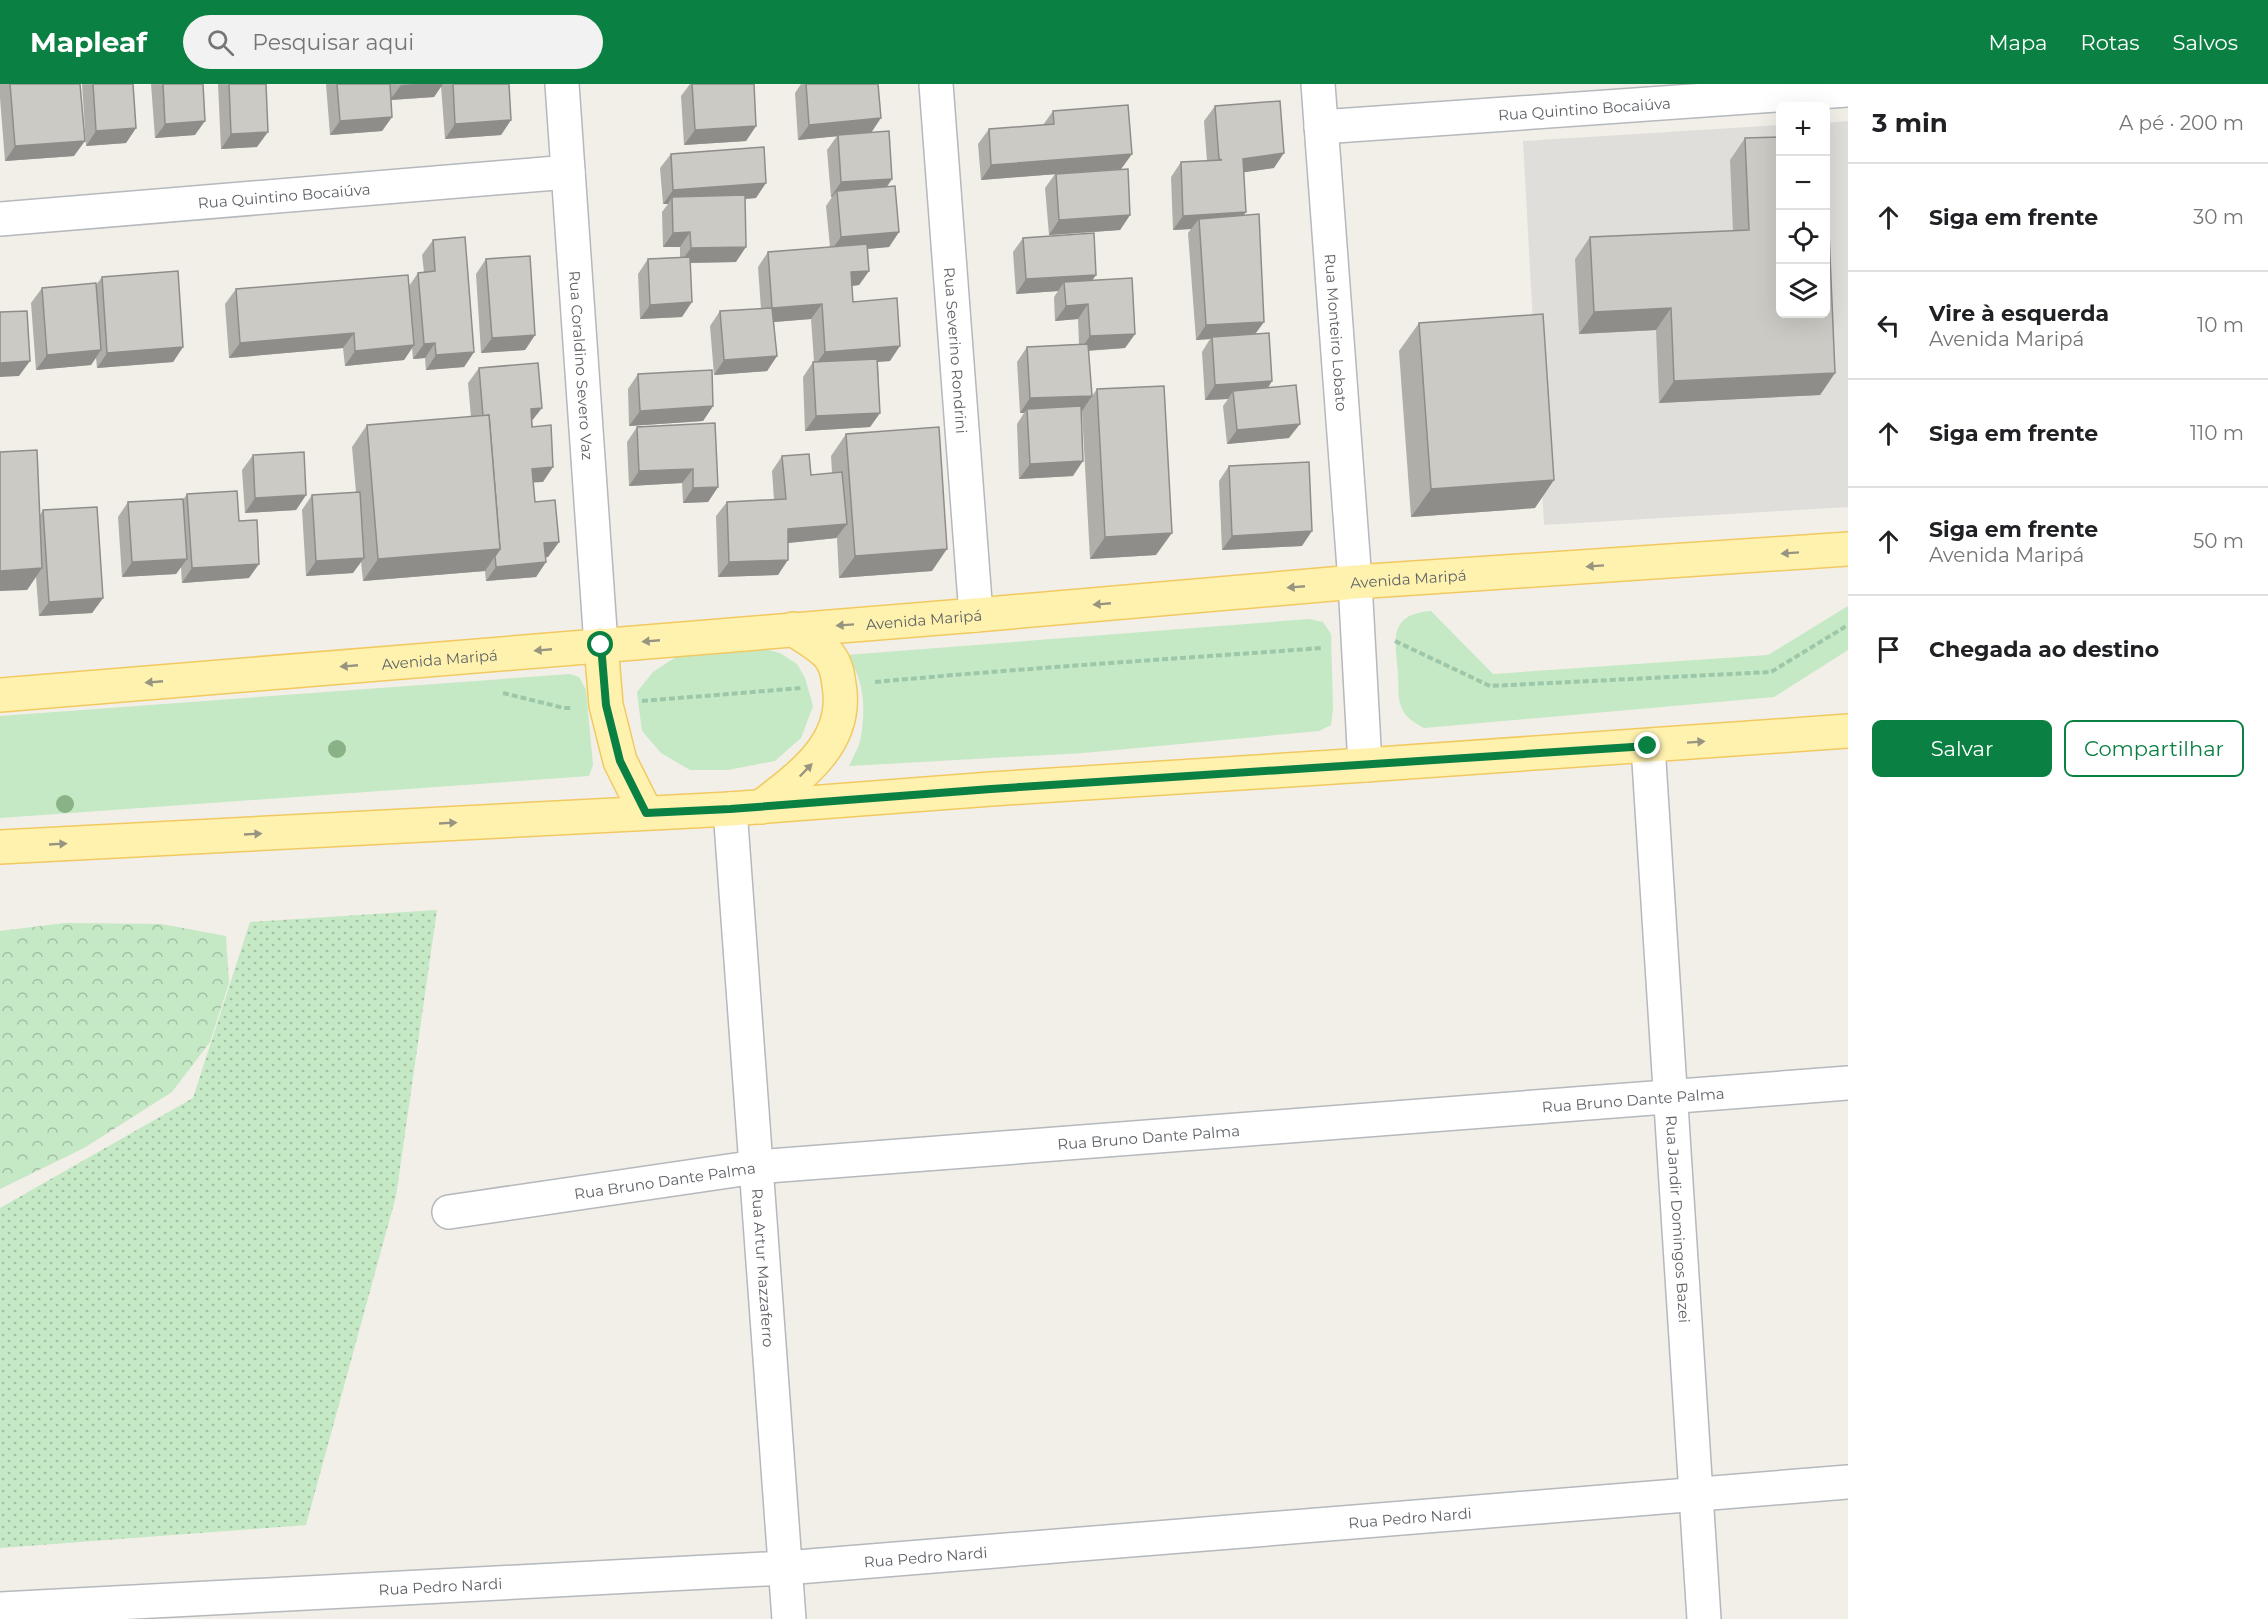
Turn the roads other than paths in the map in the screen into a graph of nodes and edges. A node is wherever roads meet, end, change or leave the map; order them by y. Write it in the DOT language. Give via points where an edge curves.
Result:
graph roads {
  1 [pos="562,84"];
  2 [pos="936,84"];
  3 [pos="1318,84"];
  4 [pos="1848,90"];
  5 [pos="1321,127"];
  6 [pos="568,172"];
  7 [pos="0,219"];
  8 [pos="1848,549"];
  9 [pos="1355,582"];
  10 [pos="976,615"];
  11 [pos="793,629"];
  12 [pos="601,645"];
  13 [pos="0,695"];
  14 [pos="1848,731"];
  15 [pos="1648,746"];
  16 [pos="1365,765"];
  17 [pos="745,808"];
  18 [pos="646,813"];
  19 [pos="0,847"];
  20 [pos="1848,1083"];
  21 [pos="1671,1096"];
  22 [pos="756,1167"];
  23 [pos="449,1212"];
  24 [pos="1848,1482"];
  25 [pos="1696,1494"];
  26 [pos="785,1568"];
  27 [pos="0,1609"];
  28 [pos="789,1619"];
  29 [pos="1704,1619"];
  1 -- 6 [label="street, Rua Coraldino Severo Vaz"];
  2 -- 10 [label="street, Rua Severino Rondrini"];
  3 -- 5 [label="street, Rua Monteiro Lobato"];
  4 -- 5 [label="street, Rua Quintino Bocaiúva"];
  5 -- 9 [label="street, Rua Monteiro Lobato"];
  6 -- 7 [label="street, Rua Quintino Bocaiúva"];
  6 -- 12 [label="street, Rua Coraldino Severo Vaz"];
  8 -- 9 [label="main road, Avenida Maripá, one-way"];
  9 -- 10 [label="main road, Avenida Maripá, one-way"];
  9 -- 16 [label="street, Rua Monteiro Lobato"];
  10 -- 11 [label="main road, Avenida Maripá, one-way"];
  11 -- 12 [label="main road, Avenida Maripá, one-way"];
  17 -- 11 [label="main road, one-way" via="805,772 829,742 841,709 838,673 829,656"];
  12 -- 13 [label="main road, Avenida Maripá, one-way"];
  12 -- 18 [label="main road" via="606,705 620,761"];
  15 -- 14 [label="main road, one-way"];
  15 -- 16 [label="main road"];
  15 -- 21 [label="street, Rua Jandir Domingos Bazei"];
  16 -- 17 [label="main road"];
  17 -- 18 [label="main road"];
  17 -- 22 [label="street, Rua Artur Mazzaferro"];
  19 -- 18 [label="main road, one-way"];
  20 -- 21 [label="street, Rua Bruno Dante Palma"];
  21 -- 22 [label="street, Rua Bruno Dante Palma"];
  21 -- 25 [label="street, Rua Jandir Domingos Bazei"];
  22 -- 23 [label="street, Rua Bruno Dante Palma"];
  22 -- 26 [label="street, Rua Artur Mazzaferro"];
  24 -- 25 [label="street, Rua Pedro Nardi"];
  25 -- 26 [label="street, Rua Pedro Nardi"];
  25 -- 29 [label="street, Rua Jandir Domingos Bazei"];
  26 -- 27 [label="street, Rua Pedro Nardi"];
  26 -- 28 [label="street, Rua Artur Mazzaferro"];
}
